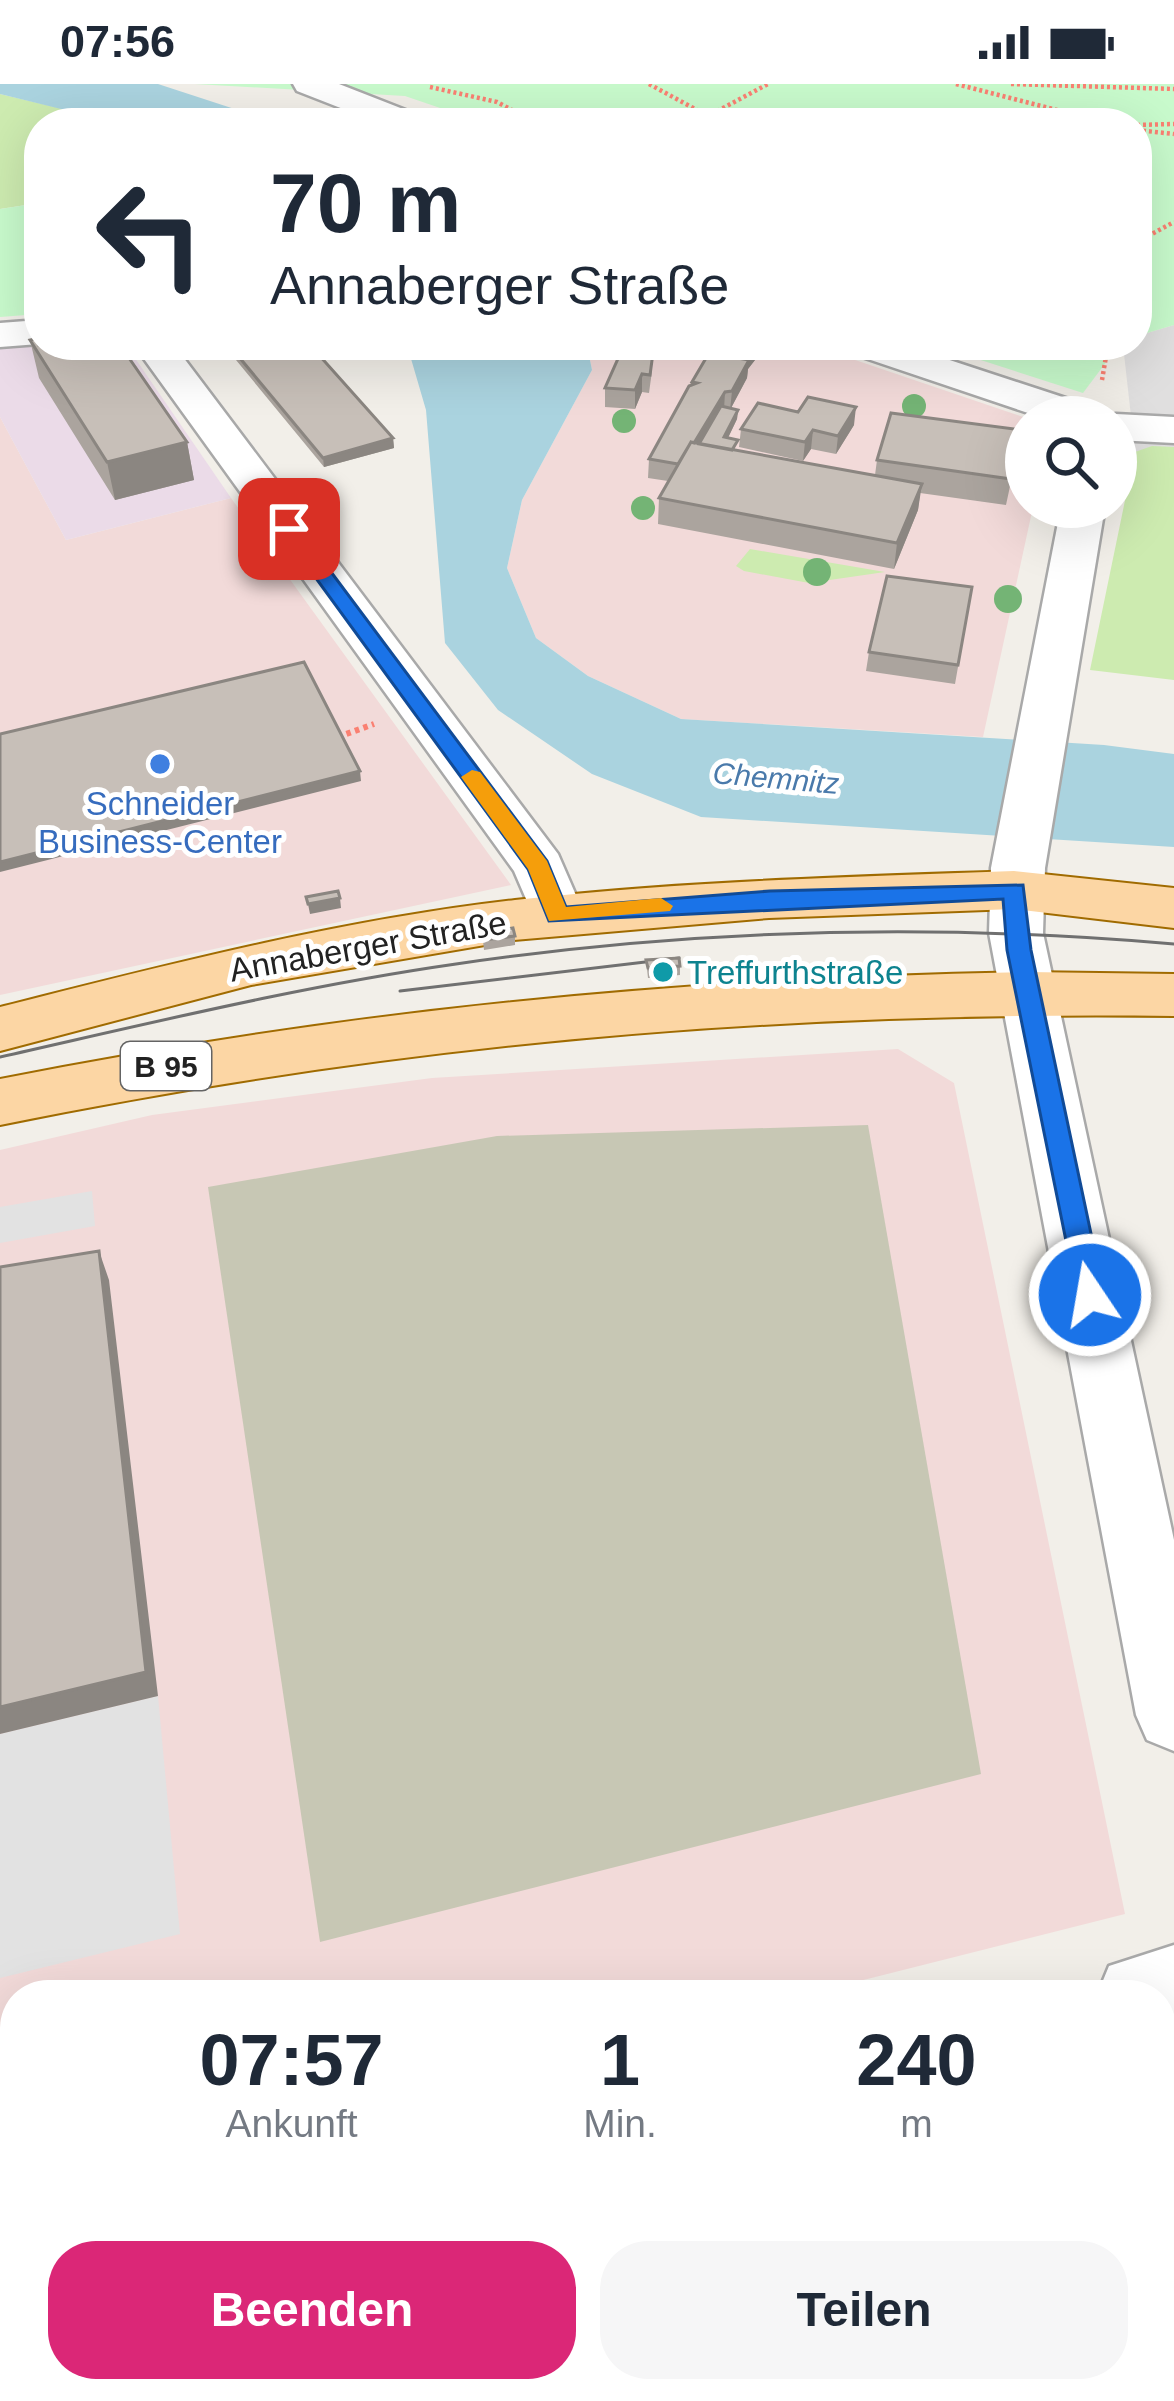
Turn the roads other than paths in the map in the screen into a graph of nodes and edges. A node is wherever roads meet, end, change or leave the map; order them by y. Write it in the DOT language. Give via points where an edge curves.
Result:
graph roads {
  1 [pos="309,84"];
  2 [pos="371,108"];
  3 [pos="165,360"];
  4 [pos="909,360"];
  5 [pos="1018,396"];
  6 [pos="1137,428"];
  7 [pos="1174,430"];
  8 [pos="1079,528"];
  9 [pos="1016,879"];
  10 [pos="1174,908"];
  11 [pos="558,916"];
  12 [pos="1028,991"];
  13 [pos="1174,995"];
  14 [pos="0,1029"];
  15 [pos="0,1102"];
  16 [pos="1174,1715"];
  1 -- 2 [label="street"];
  3 -- 11 [label="street" via="538,867"];
  4 -- 5 [label="street"];
  6 -- 7 [label="street"];
  8 -- 9 [label="street"];
  9 -- 10 [label="main road, Annaberger Straße / B 95"];
  9 -- 11 [label="main road, Annaberger Straße / B 95"];
  9 -- 12 [label="street"];
  11 -- 14 [label="main road, Annaberger Straße / B 95" via="250,964"];
  12 -- 13 [label="main road, B 95"];
  12 -- 15 [label="main road, B 95" via="680,1004 334,1041"];
  12 -- 16 [label="street"];
}
